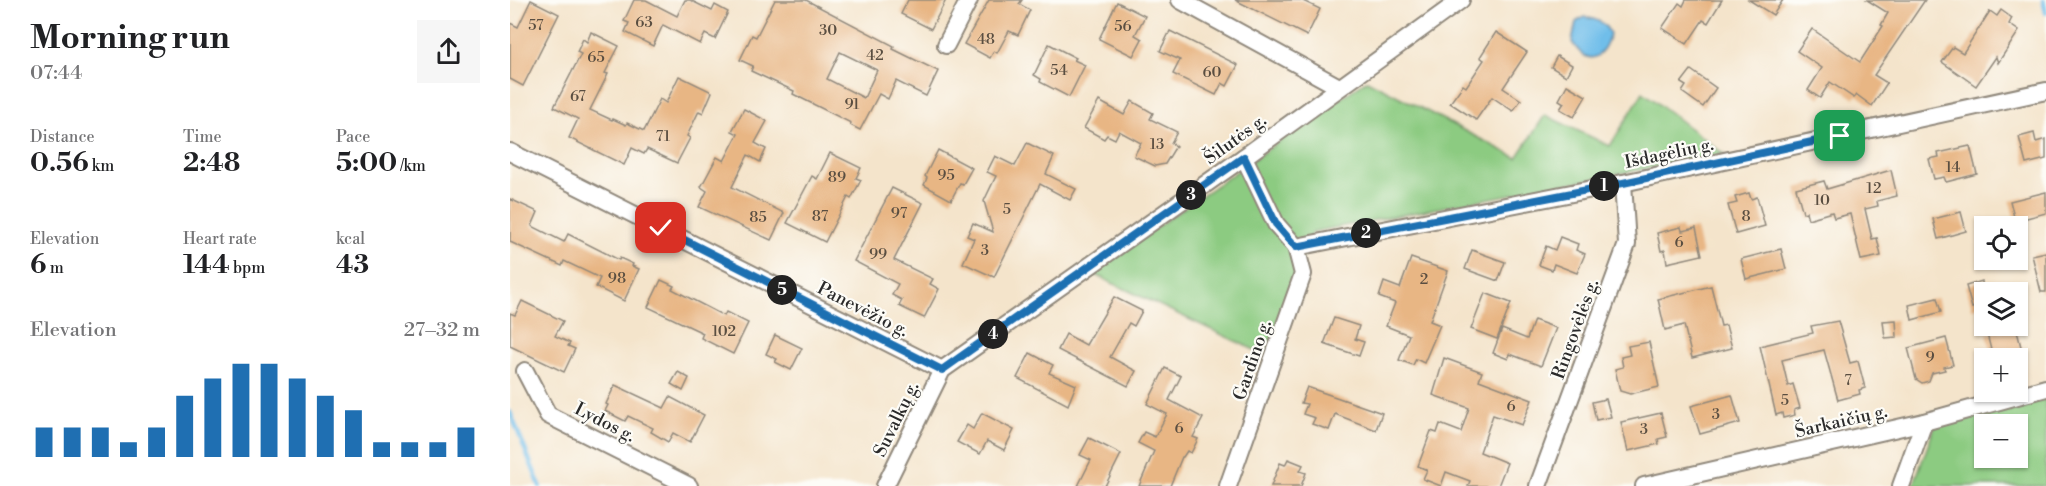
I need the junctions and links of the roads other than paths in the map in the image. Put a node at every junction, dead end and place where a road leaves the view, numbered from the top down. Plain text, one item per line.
1 (969, 0) edge
2 (1180, 0) edge
3 (1461, 0) edge
4 (946, 45) dead end
5 (1340, 87) junction
6 (2046, 91) edge
7 (510, 152) edge
8 (1244, 157) junction
9 (1623, 183) junction
10 (1296, 247) junction
11 (942, 370) junction
12 (525, 371) dead end
13 (2046, 388) edge
14 (1924, 422) junction
15 (689, 486) edge
16 (885, 486) edge
17 (1228, 486) edge
18 (1538, 486) edge
19 (1644, 486) edge
20 (1901, 486) edge

1 - 4 street
2 - 5 street
3 - 5 street, Šilutės g.
5 - 8 street, Šilutės g.
6 - 9 street, Išdagėlių g.
7 - 11 street, Panevėžio g.
8 - 10 street
8 - 11 street, Šilutės g.
9 - 10 street, Išdagėlių g.
9 - 18 street, Ringovėlės g.
10 - 17 street, Gardino g.
11 - 16 street, Suvalkų g.
12 - 15 street, Lydos g.
13 - 14 street, Šarkaičių g.
14 - 19 street, Šarkaičių g.
14 - 20 street

